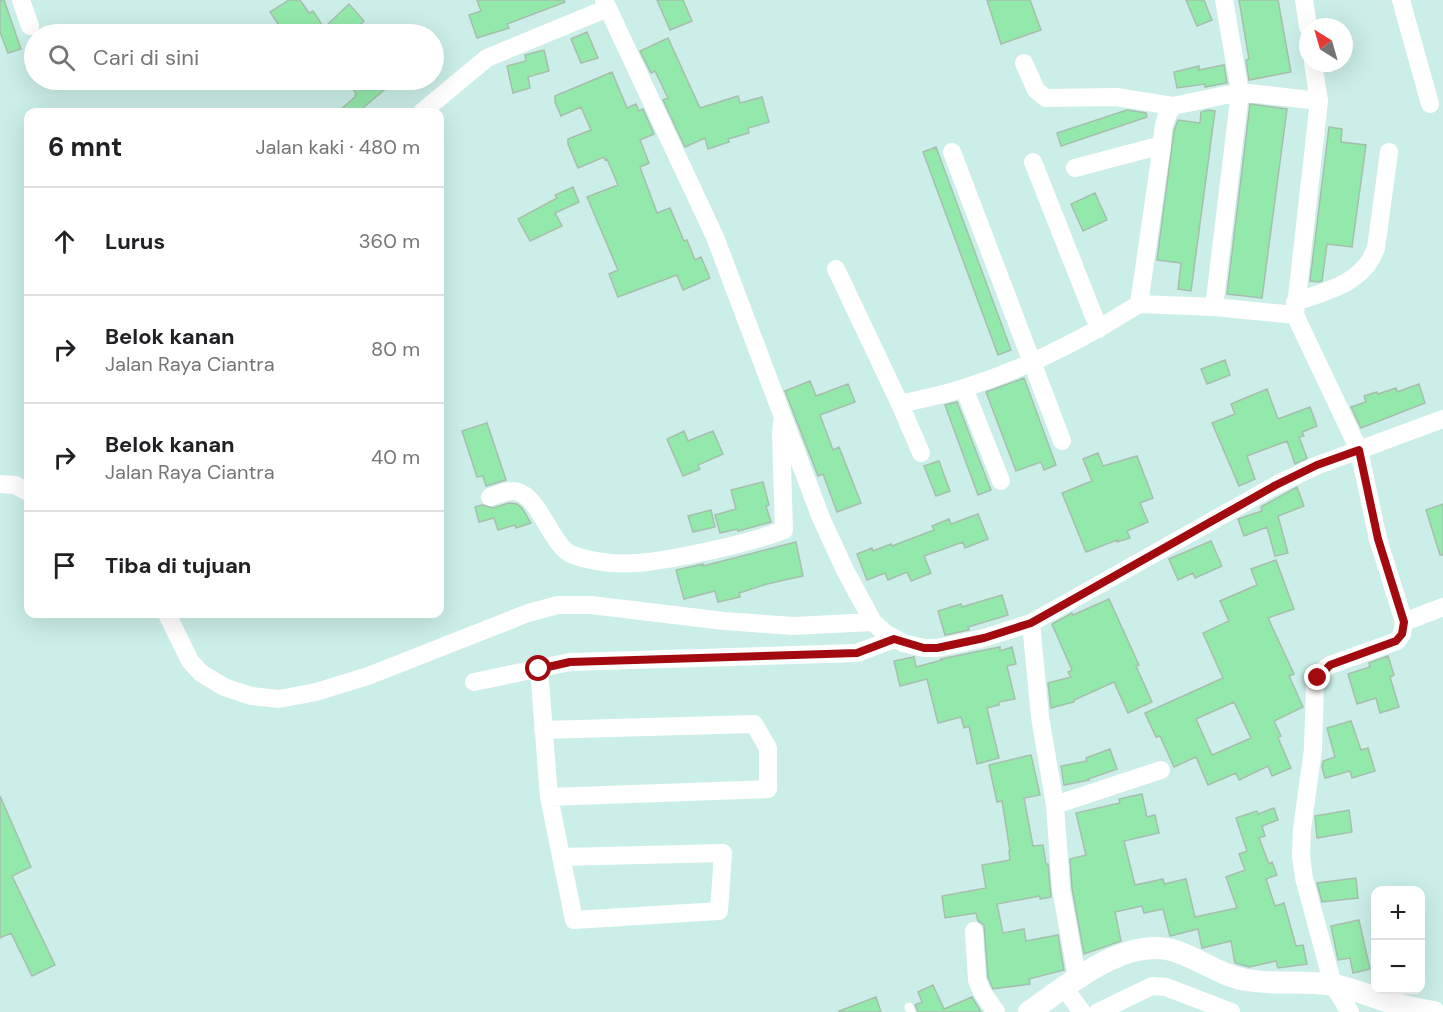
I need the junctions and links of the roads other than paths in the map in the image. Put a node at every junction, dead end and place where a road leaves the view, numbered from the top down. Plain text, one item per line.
1 (21, 0) edge
2 (1224, 0) edge
3 (1304, 0) edge
4 (1401, 0) edge
5 (606, 4) edge
6 (1307, 18) edge
7 (29, 24) edge
8 (1024, 63) dead end
9 (1314, 72) edge
10 (1240, 92) junction
11 (1319, 101) junction
12 (1430, 104) dead end
13 (1173, 106) junction
14 (427, 108) edge
15 (1162, 146) junction
16 (952, 152) dead end
17 (1389, 152) dead end
18 (1033, 162) dead end
19 (1075, 168) dead end
20 (836, 269) dead end
21 (1139, 304) junction
22 (1214, 307) junction
23 (1295, 308) junction
24 (1099, 329) junction
25 (1032, 361) junction
26 (964, 388) junction
27 (900, 404) junction
28 (783, 416) junction
29 (1443, 419) edge
30 (1062, 441) dead end
31 (1359, 450) junction
32 (921, 453) dead end
33 (1001, 481) dead end
34 (0, 484) edge
35 (24, 490) edge
36 (490, 497) dead end
37 (1443, 607) edge
38 (169, 618) edge
39 (873, 622) junction
40 (1404, 622) junction
41 (1031, 623) junction
42 (894, 639) junction
43 (539, 669) junction
44 (474, 682) dead end
45 (543, 730) junction
46 (1161, 770) dead end
47 (549, 796) junction
48 (1055, 805) junction
49 (561, 857) junction
50 (974, 930) dead end
51 (1070, 982) junction
52 (1333, 985) junction
53 (996, 1012) edge
54 (1029, 1012) edge
55 (1082, 1012) edge
56 (1098, 1012) edge
57 (1231, 1012) edge
58 (1350, 1012) edge
59 (1434, 1012) edge

1 - 7 street
2 - 10 street
3 - 6 street
4 - 12 street
5 - 14 street
5 - 28 street
8 - 13 street
9 - 11 street
10 - 11 street
10 - 13 street
10 - 22 street
11 - 23 street
13 - 15 street
15 - 19 street
15 - 21 street
16 - 25 street
17 - 23 street
18 - 24 street
20 - 27 street
21 - 22 street
21 - 24 street
22 - 23 street
23 - 31 street
24 - 25 street
25 - 26 street
25 - 30 street
26 - 27 street
26 - 33 street
27 - 32 street
28 - 36 street
28 - 39 street
29 - 31 street
31 - 40 street
31 - 41 street
34 - 35 street
37 - 40 street
38 - 39 street
39 - 42 street
40 - 52 street
41 - 42 street
41 - 48 street
42 - 43 street
43 - 44 street
43 - 45 street
45 - 47 street
45 - 47 street
46 - 48 street
47 - 49 street
48 - 51 street
49 - 49 street
50 - 53 street
51 - 52 street
51 - 54 street
51 - 55 street
52 - 58 street
52 - 59 street
56 - 57 street

